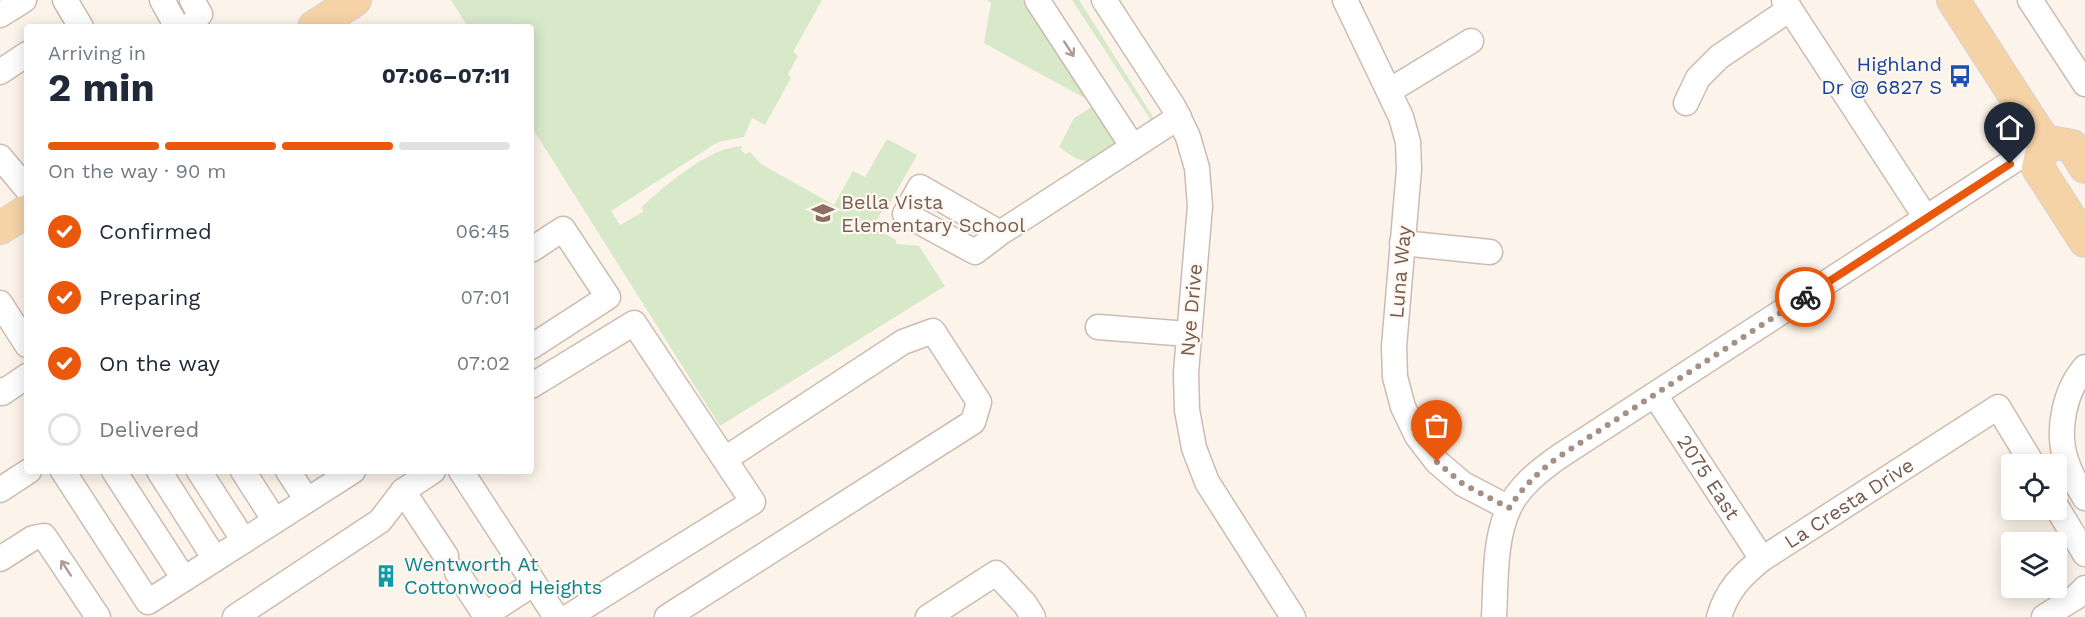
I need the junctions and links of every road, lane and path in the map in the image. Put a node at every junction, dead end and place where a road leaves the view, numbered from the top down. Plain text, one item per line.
1 (24, 0) edge
2 (65, 0) edge
3 (162, 0) edge
4 (179, 0) edge
5 (355, 0) edge
6 (1037, 0) edge
7 (1104, 0) edge
8 (1345, 0) edge
9 (1953, 0) edge
10 (2030, 0) edge
11 (1787, 5) edge
12 (0, 15) edge
13 (188, 19) edge
14 (79, 24) edge
15 (319, 24) edge
16 (1471, 41) dead end
17 (24, 56) edge
18 (0, 72) edge
19 (2085, 84) edge
20 (1389, 91) junction
21 (1686, 103) dead end
22 (1179, 117) junction
23 (2044, 141) junction
24 (1133, 147) junction
25 (0, 157) edge
26 (2085, 167) edge
27 (24, 185) edge
28 (1926, 218) junction
29 (1000, 233) dead end
30 (2085, 241) edge
31 (1402, 243) junction
32 (534, 248) edge
33 (1490, 252) dead end
34 (0, 303) edge
35 (1098, 327) dead end
36 (1188, 334) junction
37 (24, 340) edge
38 (534, 345) edge
39 (2085, 366) edge
40 (24, 378) edge
41 (534, 384) edge
42 (0, 390) edge
43 (1655, 394) junction
44 (2026, 454) edge
45 (725, 459) junction
46 (24, 474) edge
47 (65, 474) edge
48 (116, 474) edge
49 (161, 474) edge
50 (201, 474) edge
51 (245, 474) edge
52 (290, 474) edge
53 (343, 474) edge
54 (428, 474) edge
55 (463, 474) edge
56 (0, 490) edge
57 (403, 491) junction
58 (2085, 498) edge
59 (307, 500) junction
60 (1509, 508) junction
61 (2064, 520) edge
62 (275, 521) junction
63 (244, 541) junction
64 (2085, 554) edge
65 (0, 558) edge
66 (215, 559) junction
67 (1762, 559) junction
68 (184, 579) junction
69 (533, 584) junction
70 (2085, 588) edge
71 (98, 617) edge
72 (235, 617) edge
73 (556, 617) edge
74 (568, 617) edge
75 (667, 617) edge
76 (928, 617) edge
77 (1033, 617) edge
78 (1293, 617) edge
79 (1494, 617) edge
80 (1719, 617) edge
81 (2044, 617) edge

1 - 12 street
2 - 14 street
3 - 13 street
4 - 13 street
5 - 15 main road
6 -> 24 street
7 - 22 street, Nye Drive
8 - 20 street, Luna Way
9 - 23 main road
10 - 19 street
11 - 21 street
11 - 28 street
16 - 20 street
17 - 18 street
20 - 31 street, Luna Way
22 - 24 street
22 - 36 street, Nye Drive
23 - 26 main road
23 - 28 street
23 - 30 main road
24 - 29 street
25 - 27 street
28 - 43 street
31 - 33 street
31 - 60 street, Luna Way
32 - 38 street
34 - 37 street
35 - 36 street
36 - 78 street, Nye Drive
39 - 58 street
40 - 42 street
41 - 45 street
43 - 60 street
43 - 67 street, 2075 East
44 - 67 street, La Cresta Drive
45 - 74 street
45 - 75 street
46 - 56 street
47 - 68 street
48 - 68 street
49 - 66 street
50 - 63 street
51 - 62 street
52 - 59 street
53 - 59 street
54 - 57 street
55 - 69 street
57 - 69 street
57 - 72 street
59 - 62 street
60 - 79 street
61 - 64 street
62 - 63 street
63 - 66 street
71 -> 65 street
66 - 68 street
67 - 80 street, La Cresta Drive
69 - 73 street
70 - 81 street
76 - 77 street

